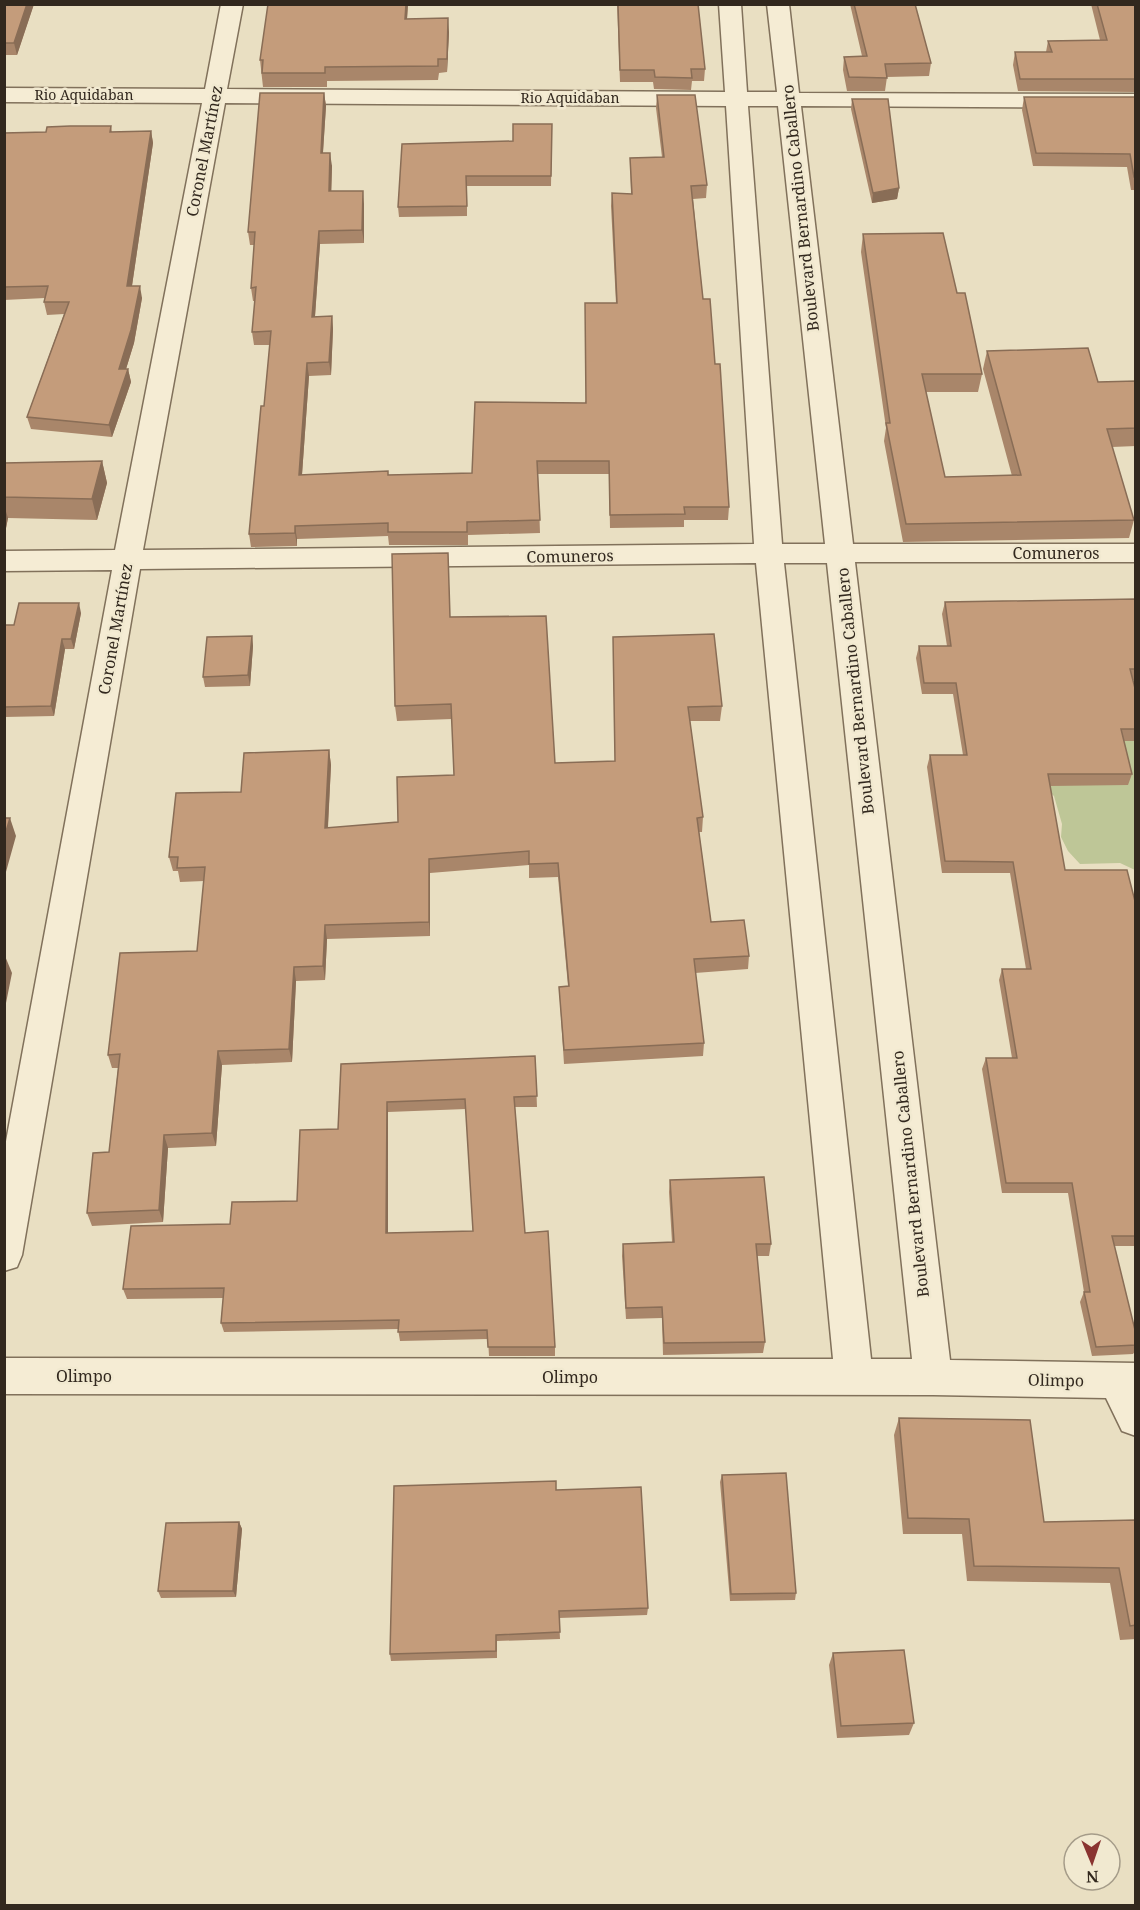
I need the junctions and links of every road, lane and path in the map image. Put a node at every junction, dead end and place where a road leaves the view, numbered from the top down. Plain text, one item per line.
1 (232, 4) edge
2 (730, 4) edge
3 (778, 4) edge
4 (4, 95) edge
5 (214, 95) junction
6 (736, 99) junction
7 (788, 99) junction
8 (1136, 101) edge
9 (840, 553) junction
10 (1136, 553) edge
11 (769, 554) junction
12 (4, 561) edge
13 (127, 562) junction
14 (4, 1255) edge
15 (4, 1376) edge
16 (854, 1377) junction
17 (933, 1377) junction
18 (1126, 1381) edge
19 (1136, 1418) edge

1 - 5 street, Coronel Martínez
2 - 6 street
3 - 7 street, Boulevard Bernardino Caballero
4 - 5 street, Rio Aquidaban
5 - 6 street, Rio Aquidaban
5 - 13 street, Coronel Martínez
6 - 7 street, Rio Aquidaban
6 - 11 street
7 - 8 street, Rio Aquidaban
7 - 9 street, Boulevard Bernardino Caballero
9 - 10 street, Comuneros
9 - 11 street, Comuneros
9 - 17 street, Boulevard Bernardino Caballero
11 - 13 street, Comuneros
11 - 16 street
12 - 13 street, Comuneros
13 - 14 street, Coronel Martínez
15 - 16 street, Olimpo
16 - 17 street, Olimpo
17 - 18 street, Olimpo
18 - 19 street

